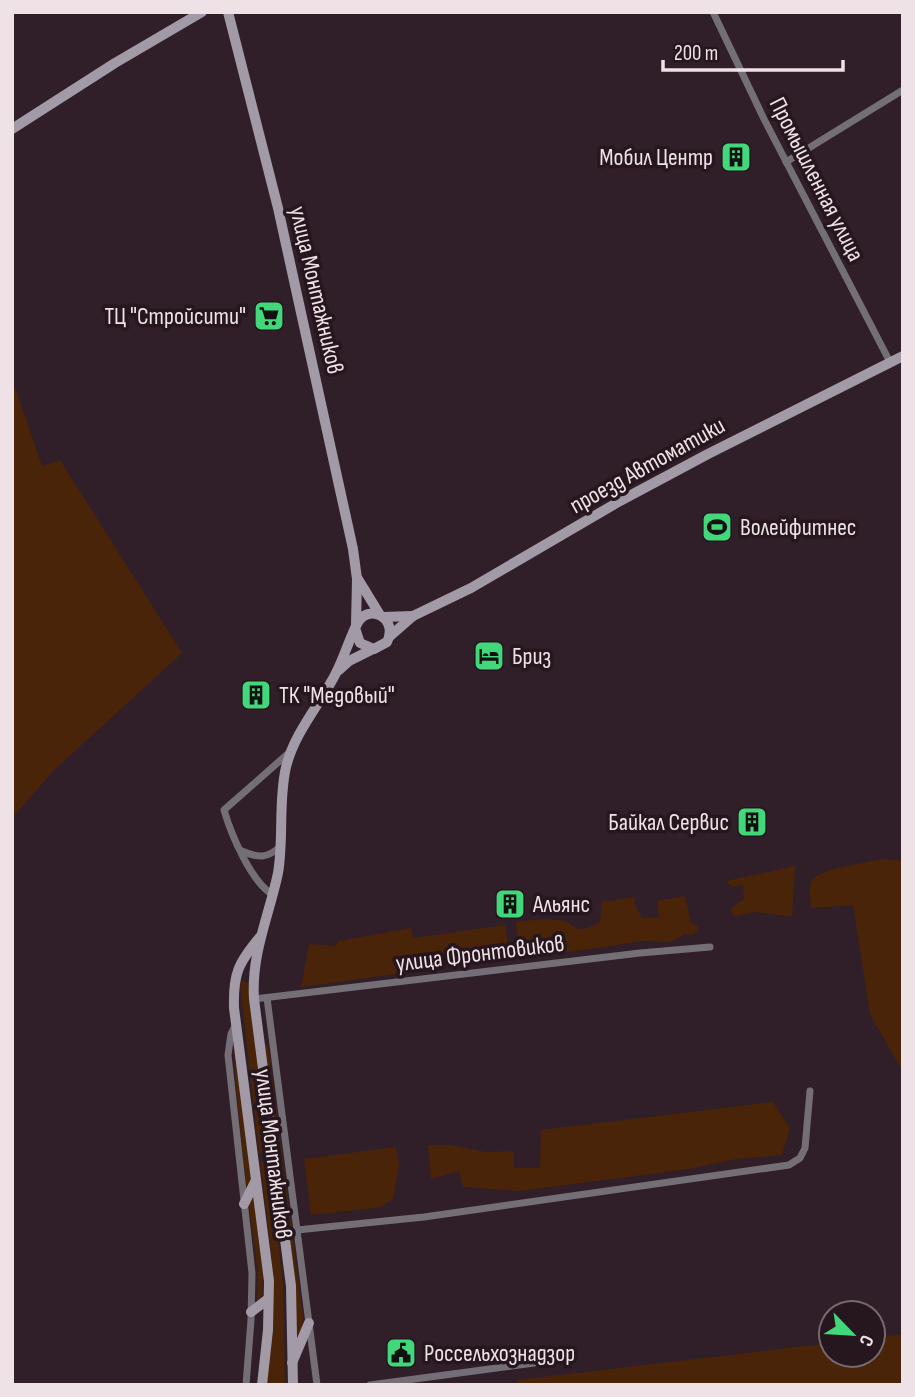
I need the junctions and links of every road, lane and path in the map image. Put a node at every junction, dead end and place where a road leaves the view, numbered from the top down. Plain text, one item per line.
1 (202, 12) edge
2 (228, 12) edge
3 (713, 12) edge
4 (903, 90) edge
5 (12, 129) edge
6 (786, 162) junction
7 (903, 356) edge
8 (890, 362) junction
9 (357, 579) junction
10 (382, 616) junction
11 (413, 616) junction
12 (356, 627) junction
13 (389, 637) junction
14 (374, 649) junction
15 (336, 673) junction
16 (291, 751) junction
17 (281, 846) junction
18 (241, 851) junction
19 (273, 895) junction
20 (260, 937) junction
21 (710, 947) dead end
22 (233, 983) junction
23 (253, 983) junction
24 (267, 998) junction
25 (254, 999) junction
26 (236, 1023) junction
27 (258, 1029) junction
28 (271, 1037) junction
29 (810, 1091) dead end
30 (274, 1159) junction
31 (254, 1161) junction
32 (256, 1179) junction
33 (244, 1204) junction
34 (297, 1230) junction
35 (268, 1299) junction
36 (251, 1312) junction
37 (309, 1323) junction
38 (556, 1360) dead end
39 (292, 1363) junction
40 (246, 1385) edge
41 (262, 1385) edge
42 (293, 1385) edge
43 (317, 1385) edge
44 (370, 1385) edge

1 - 5 main road
2 - 9 main road, улица Монтажников
3 - 6 street, Промышленная улица
4 - 6 street
6 - 8 street, Промышленная улица
7 - 8 main road, проезд Автоматики
8 - 11 main road, проезд Автоматики
9 - 10 main road, улица Монтажников
9 - 12 main road, улица Монтажников
10 - 11 main road, проезд Автоматики
10 - 12 main road
10 - 13 main road
11 - 13 main road, проезд Автоматики
12 - 14 main road
12 - 15 main road, улица Монтажников
13 - 14 main road
14 - 15 main road, улица Монтажников
15 - 16 main road, улица Монтажников
16 - 17 main road, улица Монтажников
16 - 18 street
17 - 18 street
17 - 19 main road, улица Монтажников
18 - 19 street
19 - 20 main road, улица Монтажников
20 - 22 main road, улица Монтажников
20 - 23 main road, улица Монтажников
21 - 24 street, улица Фронтовиков
22 - 23 main road
22 - 26 main road, улица Монтажников
23 - 25 main road, улица Монтажников
24 - 25 street, улица Фронтовиков
24 - 28 street
25 - 27 main road, улица Монтажников
26 - 31 main road, улица Монтажников
26 - 33 street
27 - 28 street
27 - 30 main road, улица Монтажников
28 - 34 street
29 - 34 street
30 - 31 main road
30 - 39 main road, улица Монтажников
31 - 32 main road, улица Монтажников
32 - 33 main road
32 - 35 main road, улица Монтажников
33 - 36 street
34 - 37 street
35 - 36 main road
35 - 41 main road, улица Монтажников
36 - 40 street
37 - 39 main road
37 - 43 street
38 - 44 street
39 - 42 main road, улица Монтажников

